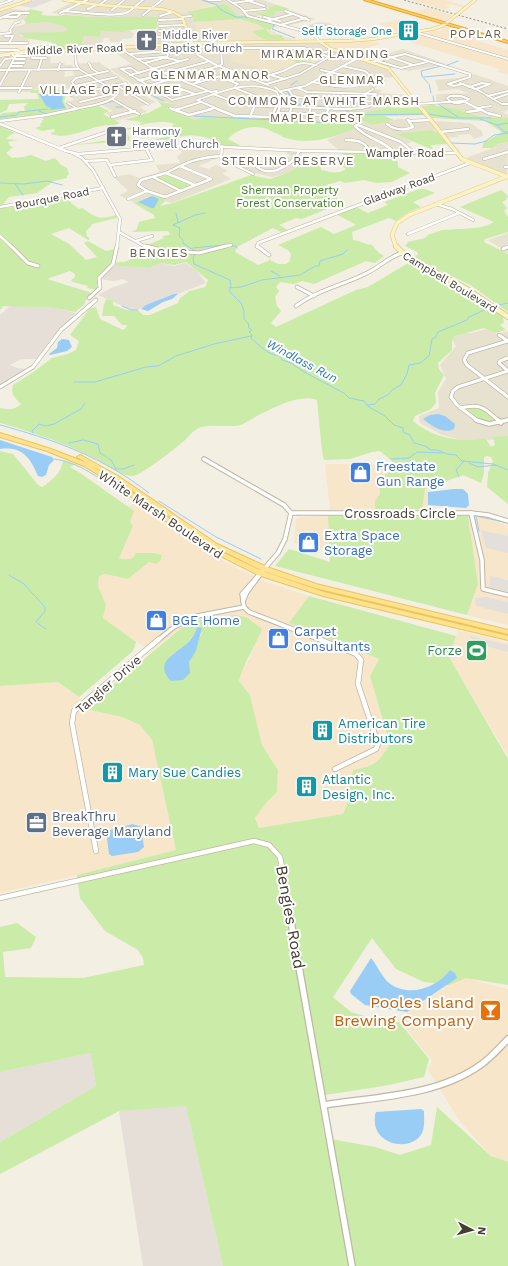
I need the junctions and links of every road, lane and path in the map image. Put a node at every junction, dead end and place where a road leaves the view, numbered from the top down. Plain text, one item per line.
1 (12, 0) edge
2 (25, 0) edge
3 (30, 0) edge
4 (64, 0) edge
5 (87, 0) edge
6 (106, 0) edge
7 (124, 0) edge
8 (143, 0) edge
9 (162, 0) edge
10 (208, 0) edge
11 (221, 0) edge
12 (228, 0) edge
13 (253, 0) edge
14 (366, 0) edge
15 (370, 0) edge
16 (475, 0) edge
17 (249, 1) edge
18 (81, 3) junction
19 (234, 3) junction
20 (0, 4) edge
21 (98, 5) junction
22 (116, 6) junction
23 (264, 6) dead end
24 (132, 7) junction
25 (150, 8) junction
26 (0, 9) edge
27 (88, 9) dead end
28 (265, 9) dead end
29 (112, 10) dead end
30 (66, 11) junction
31 (244, 11) junction
32 (285, 11) dead end
33 (173, 12) junction
34 (21, 13) junction
35 (28, 13) dead end
36 (60, 13) dead end
37 (293, 14) junction
38 (143, 15) dead end
39 (160, 16) dead end
40 (191, 16) dead end
41 (3, 17) junction
42 (264, 17) dead end
43 (0, 18) edge
44 (183, 18) junction
45 (289, 18) dead end
46 (306, 18) junction
47 (272, 19) junction
48 (159, 20) dead end
49 (309, 20) dead end
50 (265, 21) junction
51 (280, 21) dead end
52 (296, 21) junction
53 (19, 22) dead end
54 (185, 24) junction
55 (446, 24) junction
56 (280, 25) junction
57 (159, 26) dead end
58 (187, 30) junction
59 (303, 30) junction
60 (159, 31) dead end
61 (340, 32) dead end
62 (415, 32) junction
63 (0, 34) edge
64 (189, 35) junction
65 (5, 36) dead end
66 (157, 37) dead end
67 (170, 40) dead end
68 (508, 41) edge
69 (261, 42) junction
70 (320, 42) junction
71 (0, 43) edge
72 (9, 43) junction
73 (27, 43) dead end
74 (192, 43) junction
75 (171, 44) junction
76 (259, 47) junction
77 (124, 48) junction
78 (211, 48) dead end
79 (221, 48) junction
80 (262, 48) junction
81 (0, 50) edge
82 (334, 50) junction
83 (75, 51) junction
84 (20, 52) junction
85 (28, 53) dead end
86 (130, 54) junction
87 (321, 54) junction
88 (0, 56) edge
89 (14, 56) junction
90 (26, 56) dead end
91 (167, 57) junction
92 (389, 57) junction
93 (32, 58) dead end
94 (42, 58) junction
95 (46, 58) dead end
96 (358, 58) junction
97 (25, 59) dead end
98 (138, 59) junction
99 (188, 59) dead end
100 (508, 59) edge
101 (180, 61) junction
102 (376, 61) junction
103 (208, 62) junction
104 (371, 62) junction
105 (427, 62) junction
106 (12, 63) junction
107 (24, 63) dead end
108 (145, 63) junction
109 (60, 64) dead end
110 (89, 64) dead end
111 (316, 65) junction
112 (0, 66) edge
113 (11, 66) junction
114 (22, 66) dead end
115 (218, 66) junction
116 (342, 66) junction
117 (413, 66) junction
118 (21, 69) dead end
119 (79, 69) junction
120 (154, 69) junction
121 (0, 70) edge
122 (9, 70) junction
123 (30, 70) junction
124 (38, 70) junction
125 (58, 70) junction
126 (321, 70) dead end
127 (108, 71) dead end
128 (235, 72) junction
129 (331, 72) junction
130 (99, 73) junction
131 (139, 73) junction
132 (165, 73) junction
133 (272, 74) junction
134 (88, 75) junction
135 (130, 75) junction
136 (241, 75) junction
137 (184, 76) junction
138 (220, 76) junction
139 (117, 77) dead end
140 (176, 78) junction
141 (285, 79) junction
142 (139, 80) junction
143 (254, 80) junction
144 (98, 81) junction
145 (454, 81) junction
146 (200, 82) junction
147 (312, 82) junction
148 (126, 83) dead end
149 (192, 84) junction
150 (267, 84) junction
151 (462, 84) junction
152 (0, 85) edge
153 (115, 85) junction
154 (320, 85) dead end
155 (147, 86) junction
156 (335, 86) junction
157 (109, 87) junction
158 (468, 87) junction
159 (0, 88) edge
160 (21, 88) junction
161 (32, 88) dead end
162 (234, 88) junction
163 (298, 88) junction
164 (374, 89) dead end
165 (476, 89) junction
166 (184, 90) junction
167 (289, 90) junction
168 (155, 91) junction
169 (208, 91) junction
170 (281, 91) junction
171 (508, 91) edge
172 (19, 92) dead end
173 (310, 92) junction
174 (112, 94) dead end
175 (195, 94) junction
176 (213, 94) junction
177 (365, 94) junction
178 (376, 94) dead end
179 (508, 94) edge
180 (71, 95) dead end
181 (163, 96) junction
182 (488, 96) junction
183 (413, 98) junction
184 (112, 99) junction
185 (493, 99) junction
186 (88, 100) junction
187 (449, 101) junction
188 (80, 102) dead end
189 (201, 102) junction
190 (466, 102) junction
191 (382, 103) junction
192 (68, 104) dead end
193 (95, 104) junction
194 (148, 104) dead end
195 (418, 104) junction
196 (508, 104) edge
197 (276, 105) junction
198 (255, 106) junction
199 (280, 106) junction
200 (491, 106) dead end
201 (76, 108) junction
202 (170, 108) dead end
203 (215, 108) junction
204 (328, 108) junction
205 (478, 108) junction
206 (291, 109) dead end
207 (174, 110) junction
208 (310, 110) dead end
209 (481, 110) junction
210 (135, 111) junction
211 (467, 112) dead end
212 (278, 113) junction
213 (338, 113) dead end
214 (139, 114) dead end
215 (290, 114) junction
216 (308, 115) junction
217 (327, 116) junction
218 (343, 116) junction
219 (500, 116) dead end
220 (112, 117) dead end
221 (250, 117) junction
222 (276, 119) dead end
223 (288, 119) dead end
224 (337, 119) dead end
225 (307, 120) dead end
226 (430, 120) junction
227 (0, 121) edge
228 (326, 122) dead end
229 (0, 124) edge
230 (387, 124) dead end
231 (452, 127) dead end
232 (468, 129) dead end
233 (113, 130) dead end
234 (457, 131) junction
235 (440, 132) junction
236 (346, 140) dead end
237 (222, 146) junction
238 (59, 148) junction
239 (146, 148) junction
240 (300, 151) junction
241 (369, 152) junction
242 (456, 152) junction
243 (508, 152) edge
244 (73, 153) junction
245 (395, 153) junction
246 (414, 153) junction
247 (220, 156) junction
248 (484, 159) dead end
249 (85, 161) junction
250 (288, 163) junction
251 (470, 163) junction
252 (110, 165) junction
253 (179, 166) junction
254 (166, 173) junction
255 (253, 174) dead end
256 (501, 174) junction
257 (115, 176) dead end
258 (153, 177) junction
259 (508, 177) edge
260 (503, 179) junction
261 (195, 185) junction
262 (103, 188) junction
263 (147, 191) junction
264 (181, 191) junction
265 (128, 198) dead end
266 (436, 204) junction
267 (0, 207) edge
268 (459, 213) junction
269 (472, 220) dead end
270 (119, 232) junction
271 (408, 234) dead end
272 (0, 236) edge
273 (152, 236) dead end
274 (136, 241) junction
275 (231, 245) dead end
276 (508, 248) edge
277 (504, 249) dead end
278 (402, 253) junction
279 (269, 255) dead end
280 (38, 266) dead end
281 (297, 288) dead end
282 (314, 296) junction
283 (89, 298) dead end
284 (96, 300) dead end
285 (296, 306) dead end
286 (508, 317) edge
287 (499, 335) dead end
288 (508, 341) edge
289 (508, 358) edge
290 (508, 371) edge
291 (485, 378) junction
292 (0, 387) edge
293 (508, 397) edge
294 (460, 408) junction
295 (508, 420) edge
296 (501, 422) junction
297 (0, 431) edge
298 (0, 435) edge
299 (204, 458) dead end
300 (291, 513) junction
301 (471, 513) junction
302 (508, 521) edge
303 (262, 571) junction
304 (508, 595) edge
305 (243, 604) junction
306 (464, 628) junction
307 (508, 632) edge
308 (508, 635) edge
309 (508, 638) edge
310 (335, 769) dead end
311 (96, 851) dead end
312 (0, 898) edge
313 (508, 1039) edge
314 (324, 1105) junction
315 (352, 1266) edge

1 - 20 street
2 - 26 street
3 - 26 street
4 - 18 street
5 - 18 street
6 - 21 street
7 - 22 street
8 - 24 street
9 - 25 street
10 - 11 street
12 - 19 street
13 - 17 street
14 - 55 highway
15 - 55 highway
16 - 55 street, Middle River Road, bridge
17 - 19 street
17 - 23 street
18 - 21 street
18 - 30 street
19 - 31 street
21 - 22 street
21 - 27 street
22 - 24 street
22 - 29 street
24 - 25 street
24 - 30 street
25 - 33 street
25 - 38 street
28 - 31 street
30 - 36 street
31 - 50 street
32 - 37 street
33 - 39 street
33 - 44 street
34 - 35 street
34 - 41 street
34 - 41 street
37 - 46 street
37 - 47 street
40 - 44 street
41 - 43 street
42 - 47 street
44 - 48 street
44 - 54 street
45 - 52 street
46 - 49 street
46 - 52 street
47 - 50 street
47 - 51 street
50 - 56 street
52 - 56 street
53 - 63 street
54 - 57 street
54 - 58 street
55 - 62 street, Middle River Road
55 - 68 highway
56 - 59 street
58 - 60 street
58 - 64 street
59 - 61 street
59 - 70 street
62 - 70 street, Middle River Road
62 - 100 street
64 - 66 street
64 - 74 street
65 - 72 street
67 - 75 street
69 - 70 street, Middle River Road
69 - 74 street, Middle River Road
69 - 76 street
69 - 80 street
70 - 82 street
71 - 72 street
72 - 73 street
74 - 75 street, Middle River Road
74 - 103 street
75 - 77 street, Middle River Road
76 - 79 street
76 - 80 street
76 - 80 street
77 - 83 street, Middle River Road
77 - 86 street
78 - 79 street
79 - 115 street
80 - 87 street
81 - 84 street
82 - 87 street
82 - 96 street
83 - 84 street, Middle River Road
83 - 119 street
84 - 89 street, Middle River Road
85 - 89 street
86 - 91 street
86 - 98 street
87 - 111 street
88 - 89 street, Middle River Road
89 - 90 street
89 - 97 street
89 - 106 street
89 - 112 street
91 - 98 street
91 - 101 street
91 - 108 street
92 - 102 street
92 - 105 street
92 - 117 street
93 - 94 street
94 - 95 street
94 - 124 street
96 - 104 street
96 - 116 street
98 - 108 street
99 - 101 street
101 - 120 street
102 - 104 street
102 - 117 street
103 - 115 street
103 - 132 street
104 - 183 street
105 - 117 street
105 - 145 street
106 - 107 street
106 - 113 street
108 - 120 street
109 - 125 street
110 - 130 street
111 - 133 street
111 - 141 street
113 - 114 street
113 - 122 street
115 - 128 street
115 - 137 street
116 - 129 street
116 - 156 street
118 - 122 street
119 - 125 street
119 - 134 street
120 - 131 street
120 - 132 street
121 - 122 street
122 - 123 street
122 - 152 street
123 - 124 street
123 - 160 street
124 - 125 street
126 - 129 street
127 - 130 street
128 - 136 street
128 - 138 street
129 - 147 street
129 - 156 street
130 - 134 street
131 - 135 street
131 - 135 street
132 - 140 street
133 - 136 street
133 - 141 street
133 - 143 street
134 - 144 street
134 - 144 street
135 - 142 street
136 - 143 street
137 - 140 street
137 - 146 street
138 - 146 street
138 - 169 street
139 - 144 street
140 - 149 street
140 - 155 street
141 - 150 street
142 - 142 street
142 - 155 street
143 - 150 street
144 - 157 street
145 - 151 street
145 - 151 street
146 - 149 street
147 - 156 street
147 - 163 street
148 - 153 street
149 - 169 street
150 - 170 street
151 - 158 street
153 - 157 street
153 - 194 street
154 - 173 street
155 - 168 street
157 - 180 street
157 - 184 street
158 - 165 street
158 - 165 street
159 - 160 street
160 - 161 street
160 - 172 street
162 - 176 street
162 - 197 street
162 - 198 street
163 - 167 street
163 - 173 street
164 - 177 street
165 - 182 street
166 - 168 street
166 - 175 street
166 - 181 street
167 - 170 street
167 - 191 street
168 - 181 street
169 - 175 street
170 - 199 street
171 - 182 street
173 - 177 street
174 - 186 street
175 - 181 street
176 - 189 street
176 - 198 street
177 - 178 street
179 - 185 street
182 - 185 street
183 - 191 street
183 - 195 street
184 - 193 street
184 - 210 street
185 - 196 street
186 - 188 street
186 - 193 street
187 - 190 street
187 - 190 street
187 - 195 street
189 - 203 street
189 - 207 street
190 - 205 street
191 - 204 street
192 - 201 street
193 - 201 street
195 - 226 street
197 - 198 street
197 - 199 street
197 - 221 street
198 - 221 street
199 - 204 street
199 - 212 street
200 - 205 street
201 - 227 street
202 - 207 street
203 - 207 street
203 - 221 street
204 - 217 street
205 - 209 street
206 - 215 street
208 - 216 street
209 - 211 street
209 - 219 street
210 - 214 street
210 - 220 street
212 - 215 street
212 - 222 street
213 - 218 street
215 - 216 street
215 - 223 street
216 - 217 street
216 - 225 street
217 - 218 street
217 - 228 street
218 - 224 street
226 - 230 street
226 - 235 street
229 - 238 street, Wampler Road
231 - 234 street
232 - 234 street
233 - 238 street
234 - 235 street
235 - 242 street
236 - 241 street
237 - 239 street, Wampler Road
237 - 240 street, Wampler Road
237 - 247 street
238 - 244 street, Wampler Road
239 - 244 street, Wampler Road
239 - 252 street
240 - 241 street, Wampler Road
240 - 250 street
241 - 245 street, Wampler Road
242 - 246 street, Wampler Road
242 - 251 street
243 - 248 street
244 - 249 street
245 - 246 street, Wampler Road
245 - 246 street
247 - 253 street
247 - 255 street
249 - 252 street
249 - 262 street
250 - 250 street
251 - 256 street
251 - 279 street, Gladway Road
252 - 257 street
253 - 254 street
253 - 261 street
254 - 258 street
254 - 261 street
256 - 259 street
256 - 260 street
258 - 263 street
258 - 264 street
259 - 260 street, Campbell Boulevard
260 - 266 street, Campbell Boulevard
261 - 264 street
262 - 267 street, Bourque Road
262 - 270 street
263 - 264 street
263 - 265 street
266 - 268 street
266 - 278 street, Campbell Boulevard
268 - 269 street
268 - 271 street
270 - 274 street
270 - 283 street
272 - 280 street
273 - 274 street
274 - 275 street
276 - 277 street
278 - 282 street
278 - 286 street, Campbell Boulevard
281 - 282 street
282 - 285 street
284 - 292 street
287 - 288 street
288 - 291 street
289 - 290 street
290 - 291 street
291 - 293 street
291 - 294 street
294 - 296 street
294 - 296 street
295 - 296 street
297 - 303 main road, White Marsh Boulevard
298 - 303 main road, White Marsh Boulevard
299 - 300 street
300 - 301 street, Crossroads Circle
300 - 303 street
301 - 302 street, Crossroads Circle
301 - 304 street
303 - 305 street
303 - 306 main road, White Marsh Boulevard
303 - 307 main road, White Marsh Boulevard
305 - 310 street
305 - 311 street, Tangier Drive
306 - 308 main road
306 - 309 main road, White Marsh Boulevard
312 - 314 street, Bengies Road
313 - 314 street
314 - 315 street, Bengies Road

